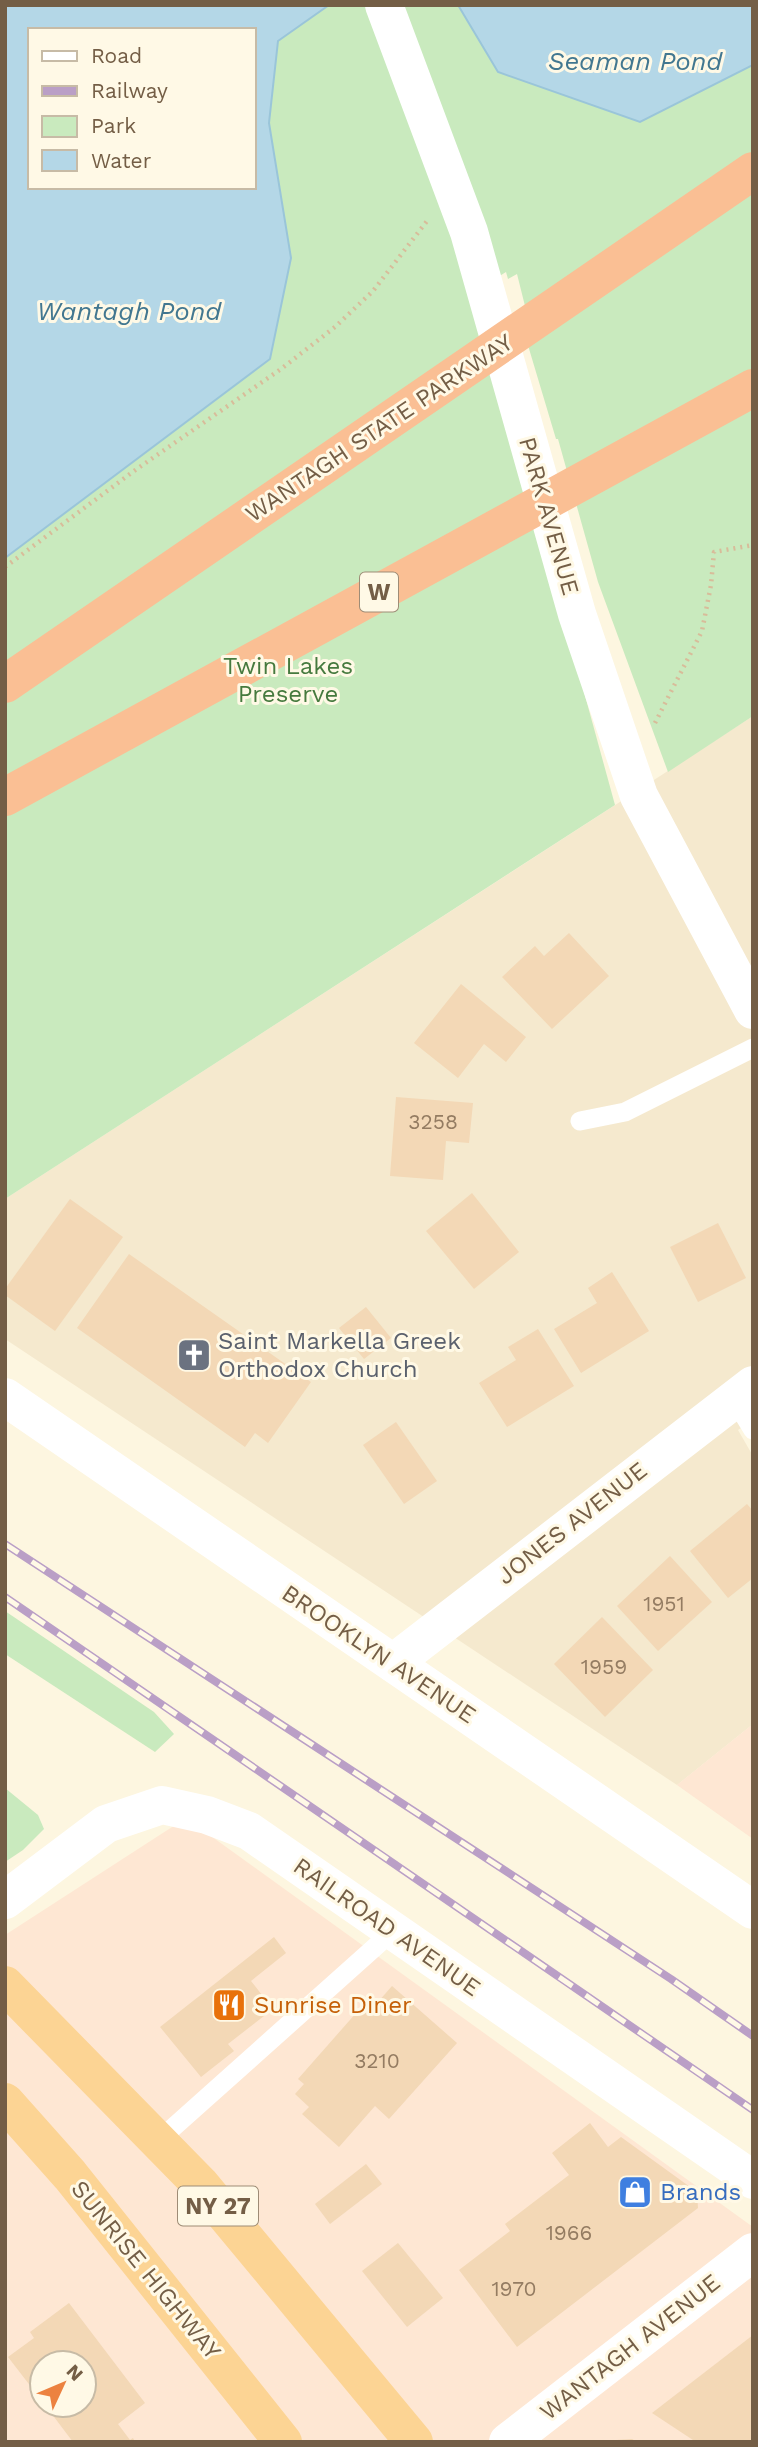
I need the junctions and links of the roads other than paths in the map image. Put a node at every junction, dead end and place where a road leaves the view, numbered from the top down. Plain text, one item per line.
1 (384, 5) edge
2 (753, 172) edge
3 (753, 388) edge
4 (5, 684) edge
5 (5, 797) edge
6 (753, 1010) edge
7 (753, 1048) edge
8 (580, 1121) dead end
9 (5, 1397) edge
10 (747, 1405) edge
11 (393, 1663) junction
12 (5, 1900) edge
13 (753, 1910) edge
14 (393, 1931) junction
15 (5, 1985) edge
16 (5, 2102) edge
17 (158, 2141) junction
18 (748, 2170) edge
19 (753, 2252) edge
20 (283, 2442) edge
21 (414, 2442) edge
22 (508, 2442) edge

1 - 6 street, PARK AVENUE
2 - 4 highway, WANTAGH STATE PARKWAY
3 - 5 highway, W
7 - 8 lane
9 - 11 street, BROOKLYN AVENUE
10 - 11 street, JONES AVENUE
11 - 13 street, BROOKLYN AVENUE
12 - 14 street, RAILROAD AVENUE
14 - 17 lane
14 - 18 street, RAILROAD AVENUE
15 - 17 highway, NY 27
16 - 20 highway, SUNRISE HIGHWAY
17 - 21 highway, NY 27
19 - 22 street, WANTAGH AVENUE

